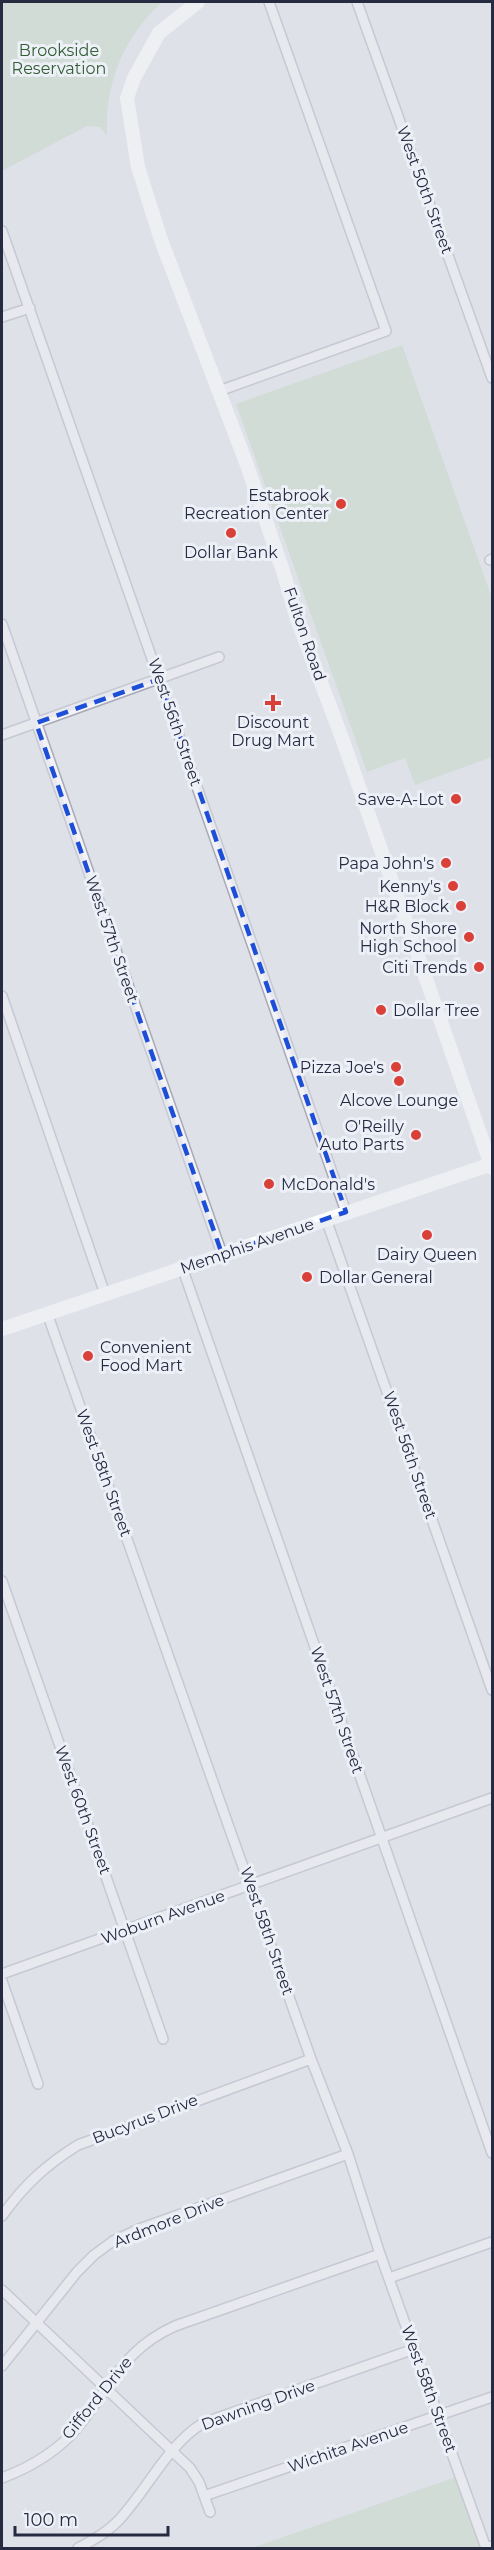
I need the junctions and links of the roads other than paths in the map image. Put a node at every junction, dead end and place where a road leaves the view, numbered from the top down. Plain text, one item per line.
1 (198, 2) edge
2 (269, 2) edge
3 (357, 2) edge
4 (2, 231) edge
5 (30, 308) junction
6 (2, 317) edge
7 (492, 378) edge
8 (219, 391) junction
9 (2, 624) edge
10 (219, 657) dead end
11 (160, 679) junction
12 (36, 723) junction
13 (2, 735) edge
14 (2, 996) edge
15 (492, 1166) edge
16 (346, 1212) junction
17 (326, 1219) junction
18 (222, 1254) junction
19 (183, 1267) junction
20 (105, 1294) junction
21 (47, 1313) junction
22 (2, 1329) edge
23 (2, 1581) edge
24 (492, 1690) edge
25 (492, 1798) edge
26 (381, 1838) junction
27 (252, 1885) junction
28 (126, 1931) junction
29 (2, 1974) edge
30 (2, 1981) edge
31 (163, 2040) dead end
32 (311, 2059) junction
33 (38, 2084) dead end
34 (492, 2153) edge
35 (348, 2154) junction
36 (2, 2216) edge
37 (492, 2242) edge
38 (380, 2254) junction
39 (389, 2278) junction
40 (2, 2290) edge
41 (36, 2325) junction
42 (414, 2349) junction
43 (2, 2366) edge
44 (107, 2388) junction
45 (492, 2397) edge
46 (438, 2416) junction
47 (173, 2452) junction
48 (2, 2478) edge
49 (204, 2496) junction
50 (210, 2512) dead end
51 (492, 2546) edge
52 (78, 2548) edge
53 (486, 2548) edge

1 - 8 main road, Fulton Road
2 - 8 street
3 - 7 street, West 50th Street
4 - 5 street, West 56th Street
5 - 6 street
5 - 11 street, West 56th Street
8 - 15 main road, Fulton Road
9 - 12 street, West 57th Street
10 - 11 street
11 - 12 street
11 - 16 street, West 56th Street
12 - 13 street
12 - 18 street, West 57th Street
14 - 20 street
15 - 16 main road, Memphis Avenue
16 - 17 main road, Memphis Avenue
17 - 18 main road, Memphis Avenue
17 - 24 street, West 56th Street
18 - 19 main road, Memphis Avenue
19 - 20 main road, Memphis Avenue
19 - 26 street, West 57th Street
20 - 21 main road, Memphis Avenue
21 - 22 main road, Memphis Avenue
21 - 27 street, West 58th Street
23 - 28 street, West 60th Street
25 - 26 street, Woburn Avenue
26 - 27 street, Woburn Avenue
26 - 34 street, West 57th Street
27 - 28 street, Woburn Avenue
27 - 32 street, West 58th Street
28 - 29 street, Woburn Avenue
28 - 31 street, West 60th Street
30 - 33 street
32 - 35 street, West 58th Street
32 - 36 street, Bucyrus Drive
35 - 38 street, West 58th Street
35 - 41 street, Ardmore Drive
37 - 39 street
38 - 39 street, West 58th Street
38 - 44 street, Gifford Drive
39 - 42 street, West 58th Street
40 - 41 street
41 - 43 street, Ardmore Drive
41 - 44 street
42 - 46 street, West 58th Street
42 - 47 street, Dawning Drive
44 - 47 street
44 - 48 street, Gifford Drive
45 - 46 street, Wichita Avenue
46 - 49 street, Wichita Avenue
46 - 53 street, West 58th Street
47 - 49 street
47 - 52 street, Dawning Drive
49 - 50 street
51 - 53 street

